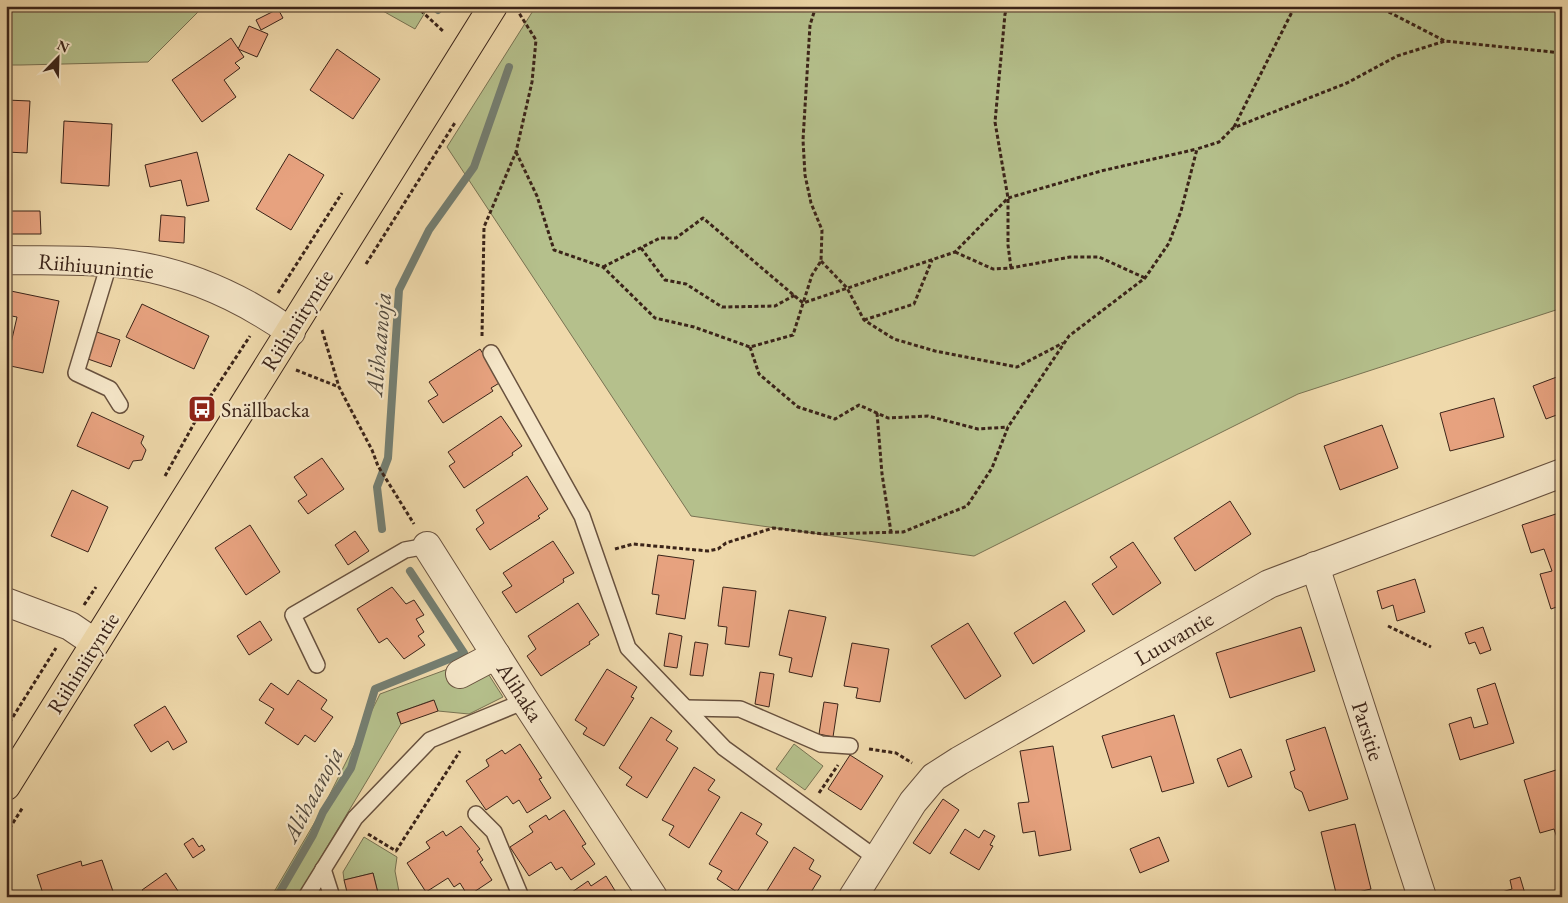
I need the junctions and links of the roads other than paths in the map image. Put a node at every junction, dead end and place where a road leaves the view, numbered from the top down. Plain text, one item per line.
1 (493, 6) edge
2 (6, 260) edge
3 (108, 264) junction
4 (290, 332) junction
5 (491, 353) dead end
6 (120, 405) dead end
7 (1562, 473) edge
8 (427, 546) joint
9 (1315, 566) junction
10 (6, 602) edge
11 (95, 644) junction
12 (496, 654) junction
13 (317, 665) dead end
14 (460, 674) dead end
15 (525, 701) junction
16 (686, 708) junction
17 (850, 746) road end
18 (6, 786) edge
19 (476, 814) dead end
20 (876, 858) junction
21 (323, 869) junction
22 (306, 897) edge
23 (332, 897) edge
24 (521, 897) edge
25 (653, 897) edge
26 (853, 897) edge
27 (1422, 897) edge

1 - 4 main road, Riihiniityntie
2 - 3 street, Riihiuunintie
3 - 4 street, Riihiuunintie
3 - 6 lane
4 - 11 main road, Riihiniityntie
5 - 16 lane
7 - 9 street, Luuvantie
8 - 12 street, Alihaka
8 - 13 lane
9 - 20 street, Luuvantie
9 - 27 street, Parsitie
10 - 11 street
11 - 18 main road, Riihiniityntie
12 - 14 street
12 - 15 street, Alihaka
15 - 21 lane
15 - 25 street, Alihaka
16 - 17 lane
16 - 20 lane
19 - 24 lane
20 - 26 street, Luuvantie
21 - 22 lane
21 - 23 lane

